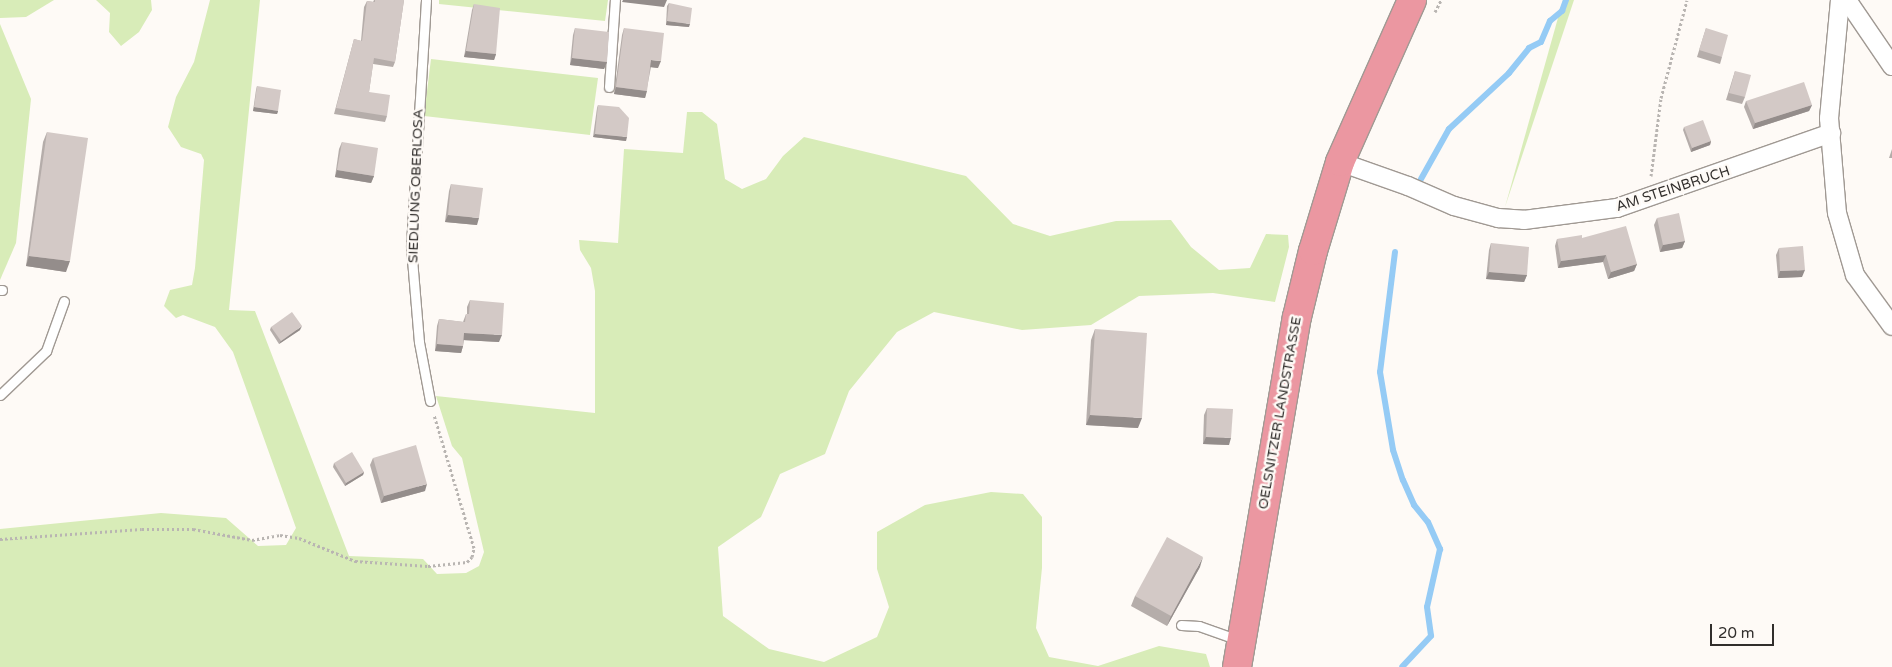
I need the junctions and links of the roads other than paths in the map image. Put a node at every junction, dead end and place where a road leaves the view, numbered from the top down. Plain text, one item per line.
1 (426, 0) edge
2 (615, 0) edge
3 (1412, 0) edge
4 (1840, 0) edge
5 (1847, 0) edge
6 (1892, 66) edge
7 (609, 86) dead end
8 (1831, 134) junction
9 (1340, 162) junction
10 (64, 301) dead end
11 (1892, 326) edge
12 (0, 395) edge
13 (430, 401) road end
14 (1181, 625) dead end
15 (1239, 654) edge

1 - 13 lane, SIEDLUNG OBERLOSA
2 - 7 lane
3 - 9 main road, OELSNITZER LANDSTRASSE
4 - 8 street
5 - 6 street
8 - 9 street, AM STEINBRUCH
8 - 11 street
9 - 15 main road, OELSNITZER LANDSTRASSE
10 - 12 lane
14 - 15 lane

